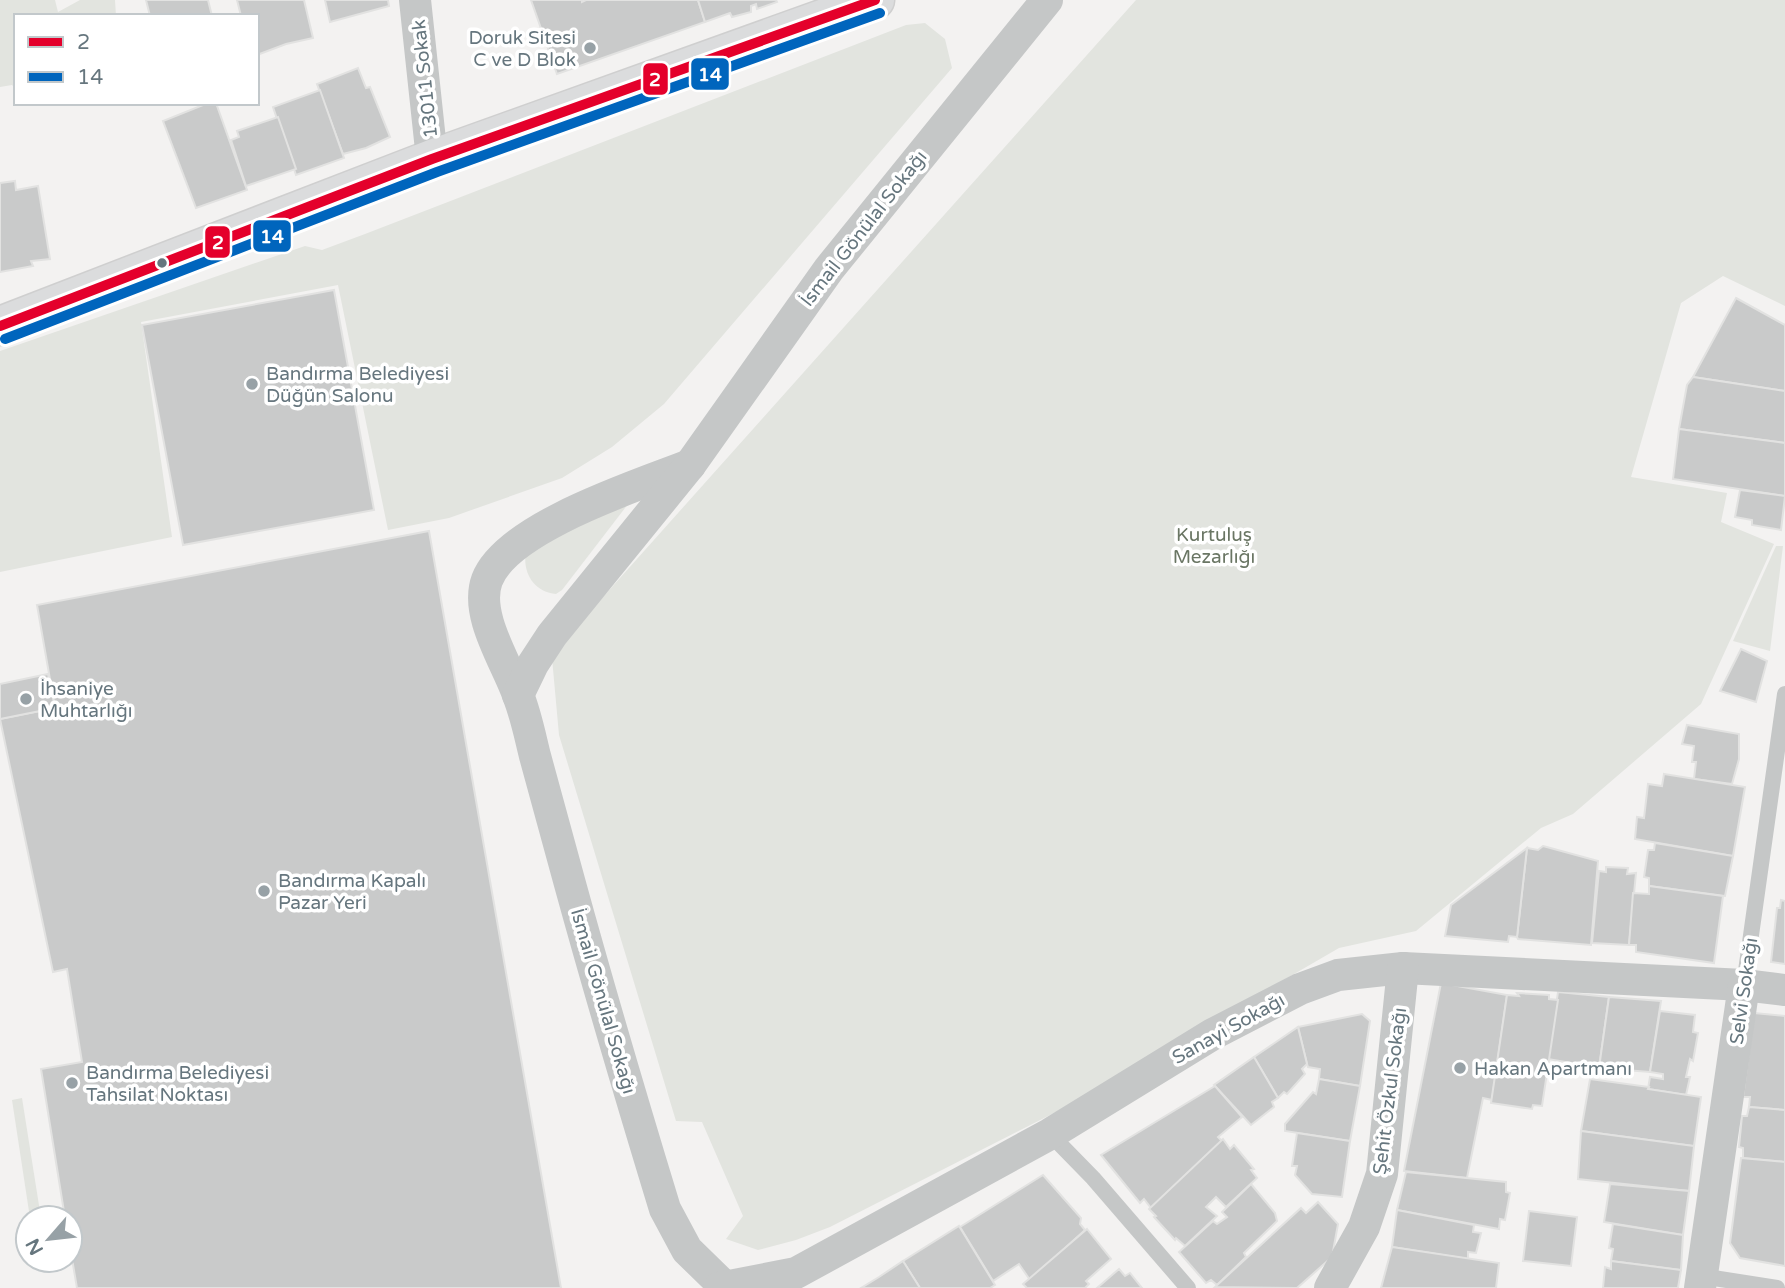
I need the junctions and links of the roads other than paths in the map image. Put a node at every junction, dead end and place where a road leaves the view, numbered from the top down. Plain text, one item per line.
1 (415, 0) edge
2 (1047, 0) edge
3 (862, 2) edge
4 (432, 159) junction
5 (0, 326) edge
6 (690, 465) junction
7 (1785, 694) edge
8 (518, 695) junction
9 (1403, 968) junction
10 (1744, 985) junction
11 (1785, 990) edge
12 (1050, 1134) junction
13 (1701, 1282) edge
14 (723, 1288) edge
15 (1188, 1288) edge
16 (1331, 1288) edge
17 (1777, 1288) edge

1 - 4 street, 13011 Sokak
2 - 6 street, İsmail Gönülal Sokağı
3 - 4 main road
4 - 5 main road
6 - 8 street, İsmail Gönülal Sokağı
6 - 8 street, İsmail Gönülal Sokağı
7 - 10 lane, Selvi Sokağı
8 - 14 street, İsmail Gönülal Sokağı
9 - 10 street, Sanayi Sokağı
9 - 12 street, Sanayi Sokağı
9 - 16 street, Şehit Özkul Sokağı
10 - 11 street, Sanayi Sokağı
10 - 13 street, Selvi Sokağı
12 - 14 street, Sanayi Sokağı
12 - 15 lane
13 - 17 lane

